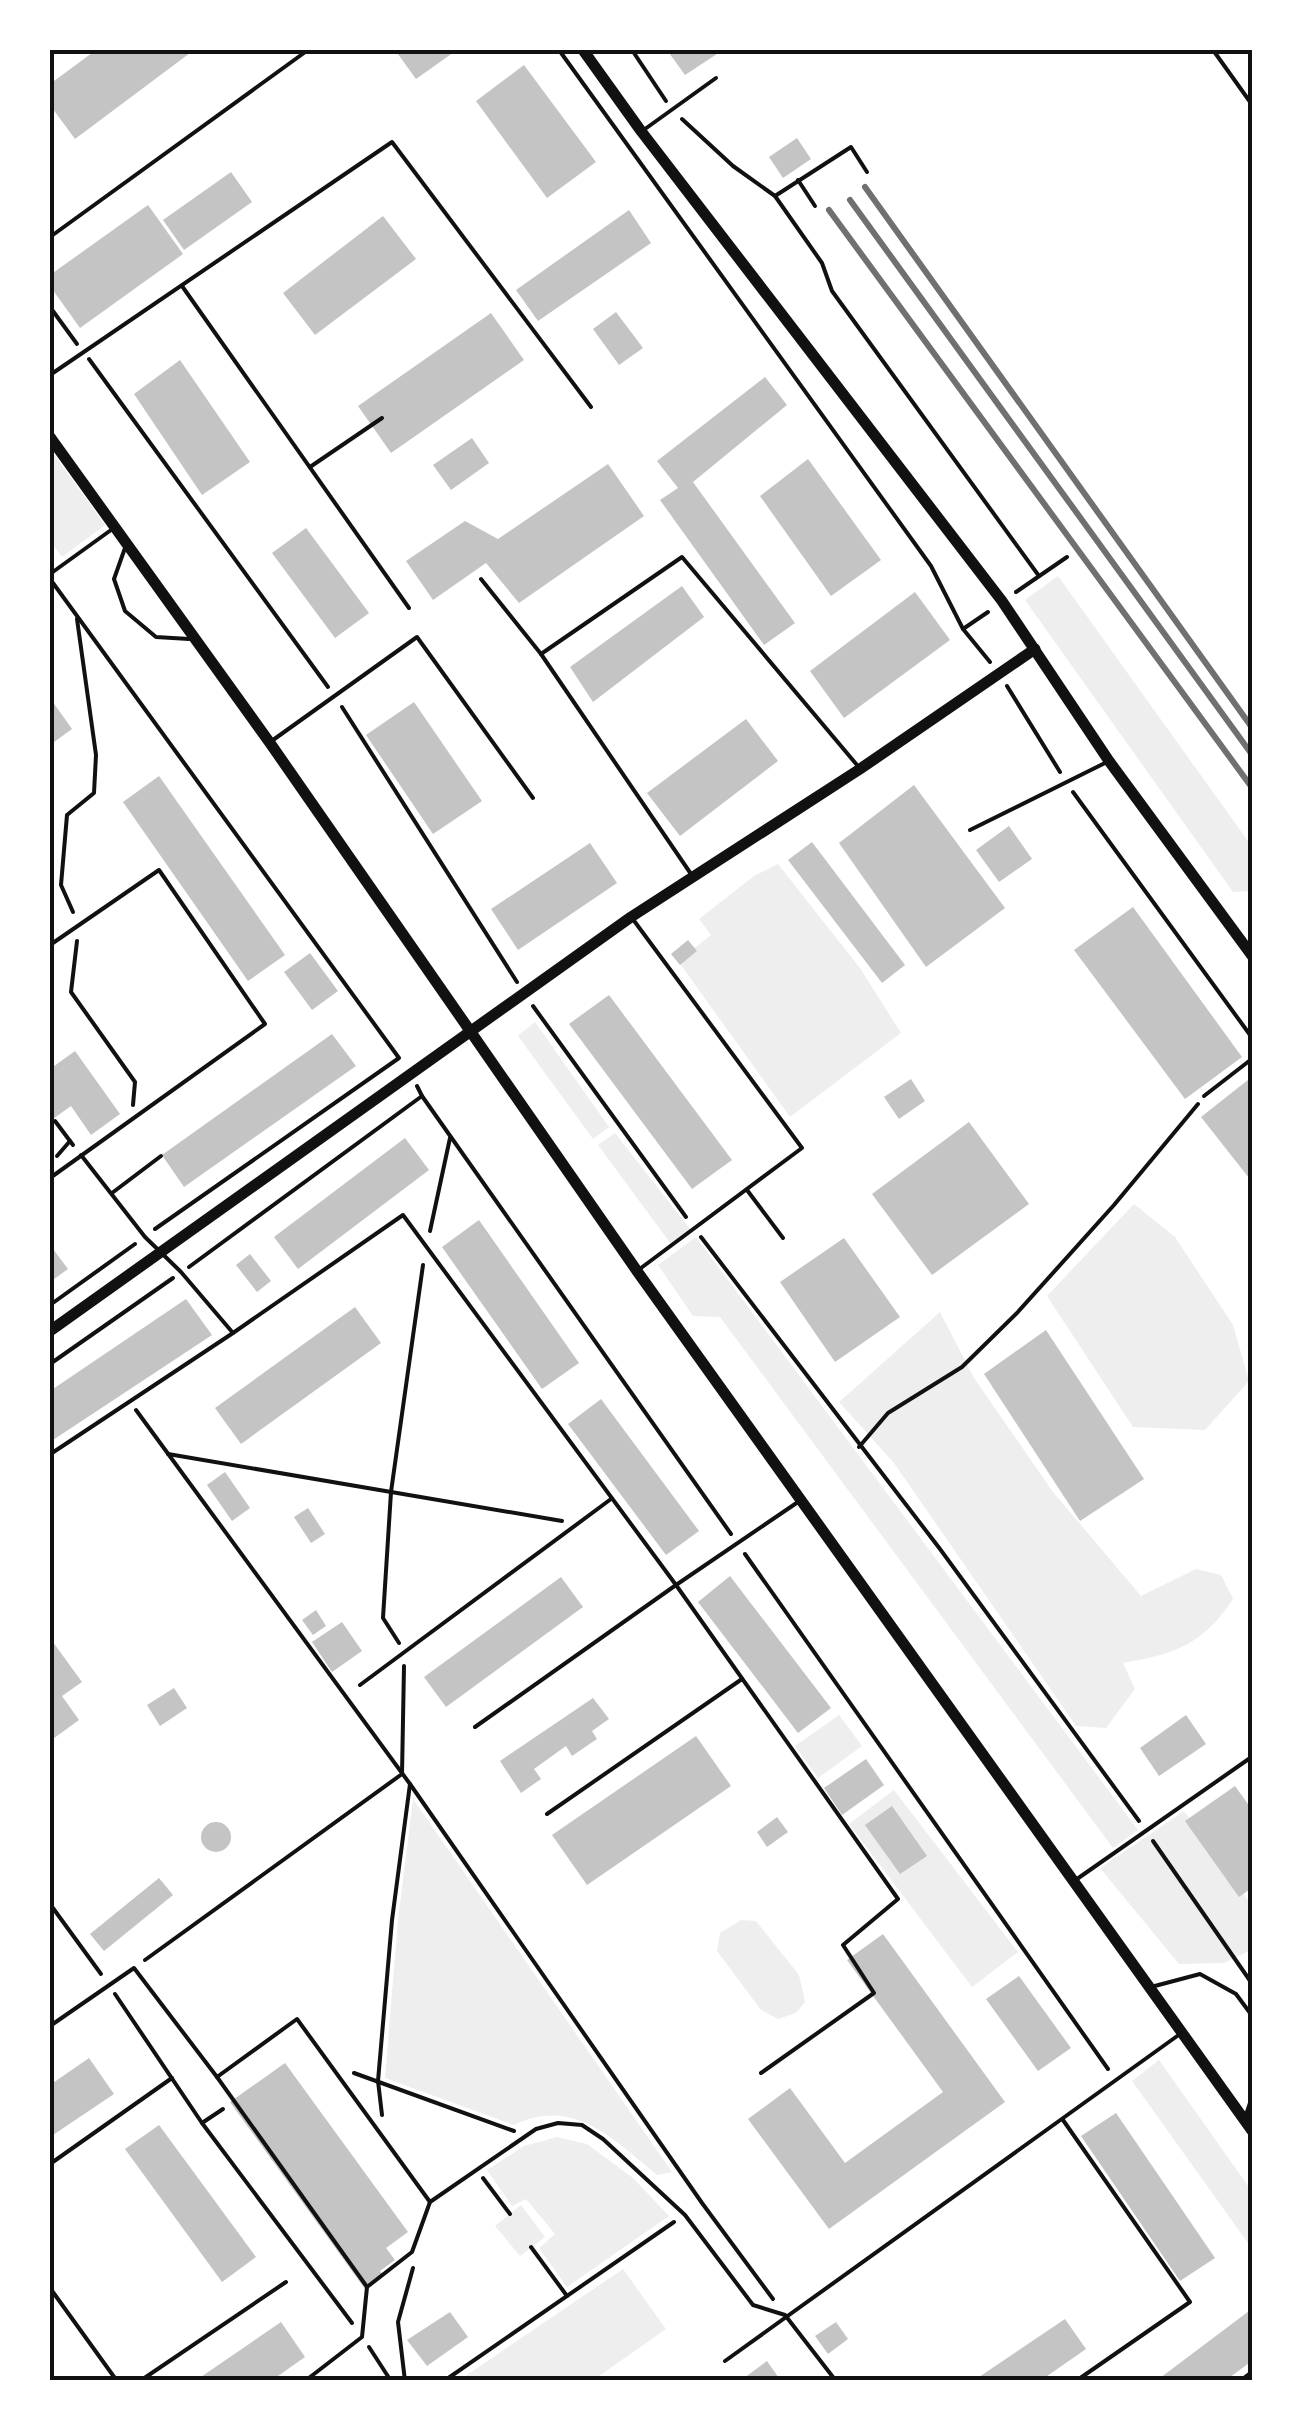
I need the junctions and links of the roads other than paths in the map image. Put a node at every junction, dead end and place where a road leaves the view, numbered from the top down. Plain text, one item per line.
1 (582, 50) edge
2 (1213, 50) edge
3 (716, 78) dead end
4 (1253, 106) edge
5 (641, 131) junction
6 (182, 286) junction
7 (50, 375) edge
8 (592, 406) dead end
9 (382, 418) dead end
10 (50, 437) edge
11 (310, 467) junction
12 (116, 527) junction
13 (127, 544) junction
14 (50, 574) edge
15 (481, 579) dead end
16 (410, 608) dead end
17 (196, 640) junction
18 (1036, 649) junction
19 (540, 654) junction
20 (270, 742) junction
21 (1110, 761) junction
22 (860, 769) junction
23 (533, 798) dead end
24 (970, 830) dead end
25 (694, 878) junction
26 (631, 917) junction
27 (50, 945) edge
28 (1253, 958) edge
29 (470, 1032) junction
30 (1253, 1058) edge
31 (1204, 1096) road end
32 (81, 1155) junction
33 (160, 1156) dead end
34 (50, 1178) edge
35 (747, 1190) junction
36 (112, 1193) junction
37 (783, 1238) dead end
38 (162, 1251) junction
39 (638, 1270) junction
40 (50, 1331) edge
41 (233, 1334) junction
42 (50, 1451) edge
43 (611, 1499) junction
44 (802, 1499) junction
45 (676, 1586) junction
46 (742, 1680) junction
47 (360, 1685) dead end
48 (475, 1727) dead end
49 (1253, 1756) edge
50 (547, 1814) dead end
51 (1074, 1881) junction
52 (1151, 1987) junction
53 (1253, 2017) edge
54 (50, 2026) edge
55 (1182, 2032) junction
56 (761, 2073) dead end
57 (217, 2077) junction
58 (1253, 2094) edge
59 (1062, 2118) junction
60 (1244, 2120) junction
61 (1253, 2132) edge
62 (430, 2202) junction
63 (286, 2282) dead end
64 (367, 2287) junction
65 (785, 2315) junction
66 (725, 2360) dead end
67 (140, 2381) edge
68 (306, 2381) edge
69 (836, 2381) edge
70 (1076, 2381) edge

1 - 5 street
2 - 4 lane
3 - 5 lane
5 - 18 street
6 - 7 lane
6 - 8 lane
6 - 11 lane
9 - 11 lane
10 - 12 street
11 - 16 lane
12 - 13 street
12 - 14 lane
13 - 17 street
13 - 17 lane
15 - 19 lane
17 - 20 street
18 - 21 street
18 - 22 street
19 - 22 lane
19 - 25 lane
20 - 23 lane
20 - 29 street
21 - 24 lane
21 - 28 street
22 - 25 street
25 - 26 street
26 - 29 street
26 - 35 lane
27 - 32 lane
29 - 38 street
29 - 39 street
30 - 31 lane
32 - 34 lane
32 - 36 lane
33 - 36 lane
35 - 37 lane
35 - 39 lane
36 - 38 lane
38 - 40 street
38 - 41 lane
39 - 44 street
41 - 42 lane
41 - 43 lane
43 - 45 lane
43 - 47 lane
44 - 45 lane
44 - 51 street
45 - 46 lane
45 - 48 lane
46 - 50 lane
46 - 56 lane
49 - 51 lane
51 - 52 street
52 - 53 lane
52 - 55 street
54 - 57 lane
55 - 59 lane
55 - 60 street
57 - 62 lane
57 - 64 lane
58 - 60 lane
59 - 65 lane
59 - 70 lane
60 - 61 street
62 - 64 lane
62 - 65 lane
63 - 67 lane
64 - 68 lane
65 - 66 lane
65 - 69 lane

